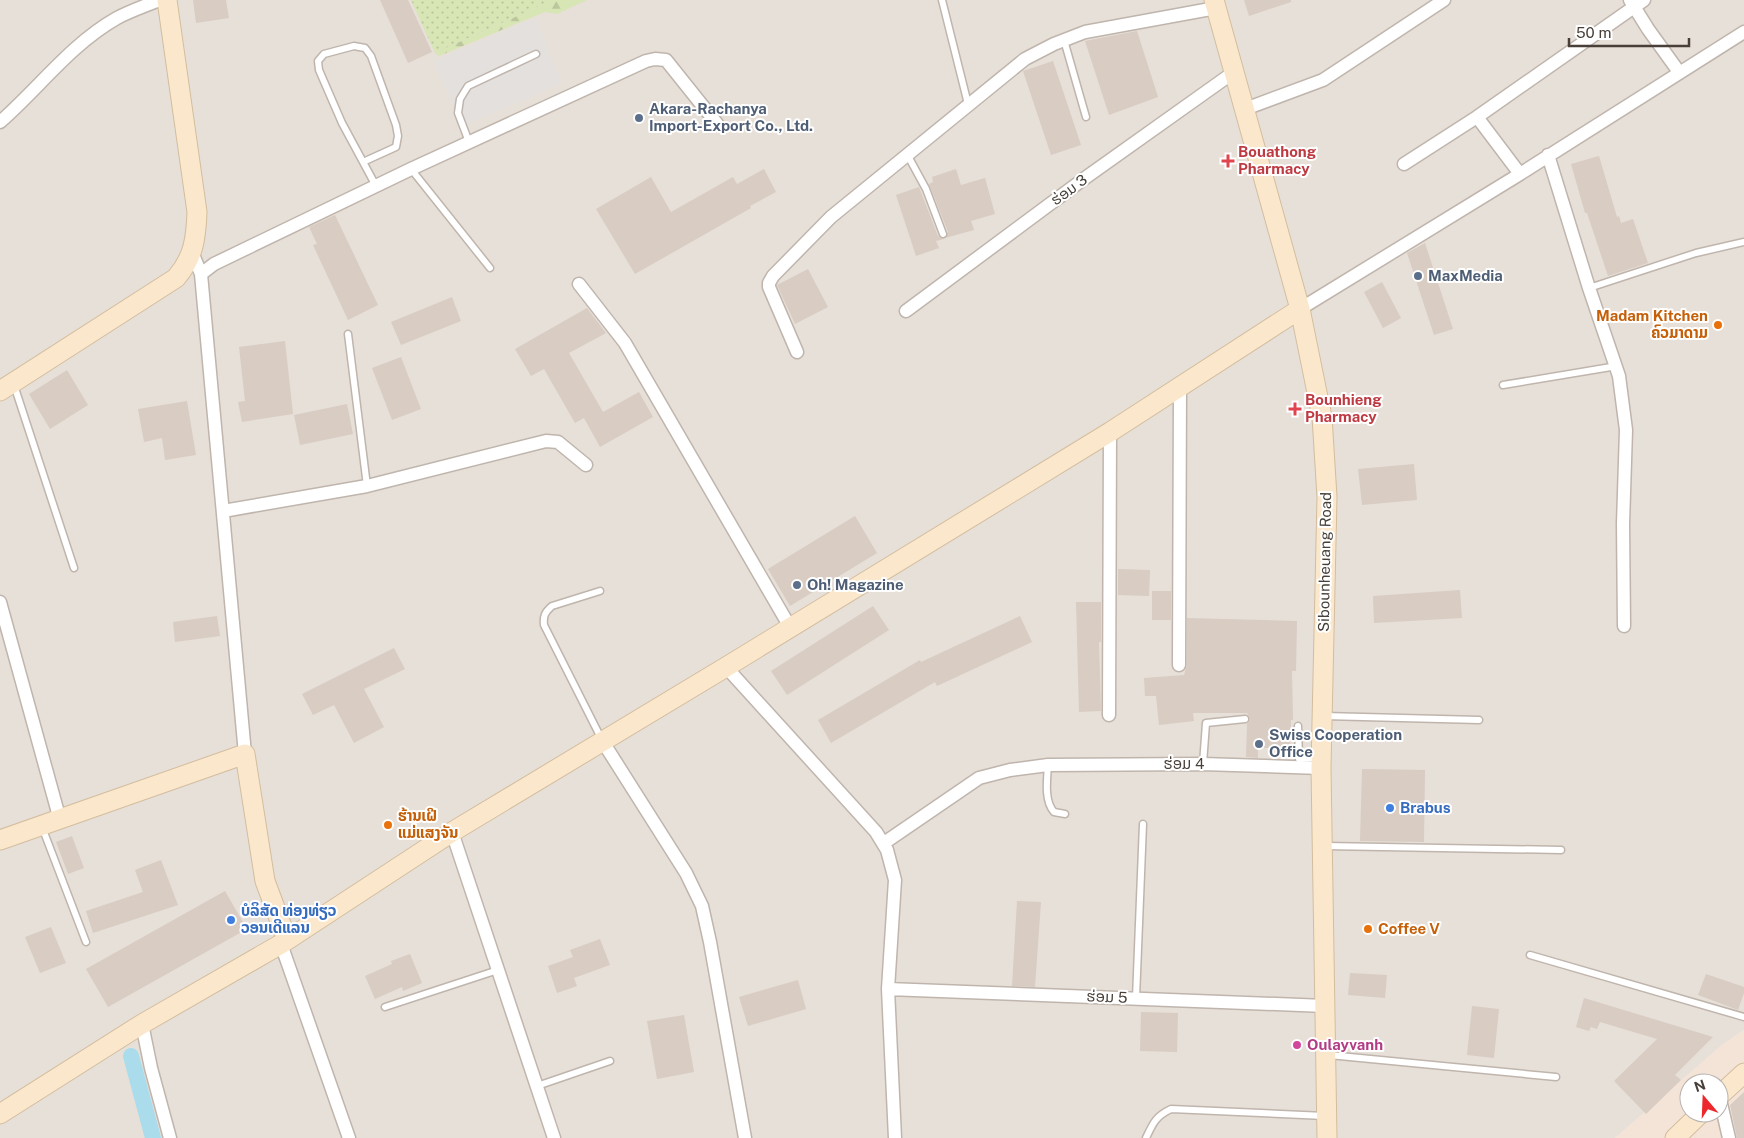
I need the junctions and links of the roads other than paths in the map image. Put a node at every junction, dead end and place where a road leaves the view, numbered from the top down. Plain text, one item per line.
1 (159, 0) edge
2 (167, 0) edge
3 (942, 0) edge
4 (1444, 0) edge
5 (1636, 2) edge
6 (1215, 4) edge
7 (1744, 32) edge
8 (1064, 40) junction
9 (536, 54) dead end
10 (1234, 72) junction
11 (1679, 72) junction
12 (968, 104) junction
13 (1245, 109) junction
14 (1086, 117) dead end
15 (1477, 118) junction
16 (0, 122) edge
17 (718, 125) dead end
18 (470, 142) junction
19 (1548, 155) junction
20 (908, 156) junction
21 (363, 162) junction
22 (1404, 164) dead end
23 (411, 169) junction
24 (1520, 174) junction
25 (376, 186) junction
26 (943, 234) dead end
27 (1744, 242) edge
28 (192, 252) junction
29 (490, 268) dead end
30 (201, 274) junction
31 (580, 284) dead end
32 (1589, 288) junction
33 (1300, 309) junction
34 (906, 311) dead end
35 (348, 334) dead end
36 (797, 352) dead end
37 (1617, 366) junction
38 (1503, 385) dead end
39 (4, 388) edge
40 (1180, 388) junction
41 (1110, 432) junction
42 (586, 466) dead end
43 (367, 486) junction
44 (224, 511) junction
45 (74, 568) dead end
46 (600, 591) dead end
47 (0, 602) edge
48 (1624, 626) dead end
49 (790, 627) junction
50 (1179, 665) dead end
51 (726, 667) junction
52 (1108, 715) dead end
53 (1323, 716) junction
54 (1245, 719) dead end
55 (1479, 720) dead end
56 (1298, 726) dead end
57 (603, 742) junction
58 (245, 754) junction
59 (1321, 763) junction
60 (1203, 764) junction
61 (1048, 765) junction
62 (1064, 814) dead end
63 (60, 820) junction
64 (1143, 824) dead end
65 (42, 826) junction
66 (452, 832) junction
67 (0, 840) edge
68 (884, 843) junction
69 (1322, 846) junction
70 (1561, 850) dead end
71 (86, 942) dead end
72 (284, 942) junction
73 (1530, 955) dead end
74 (498, 970) junction
75 (888, 989) junction
76 (1136, 998) junction
77 (1325, 1006) junction
78 (385, 1007) dead end
79 (1744, 1017) edge
80 (142, 1024) junction
81 (1326, 1055) junction
82 (610, 1061) dead end
83 (1744, 1073) edge
84 (1556, 1077) dead end
85 (537, 1086) junction
86 (1729, 1086) edge
87 (0, 1114) edge
88 (1327, 1116) junction
89 (1691, 1123) edge
90 (1726, 1123) edge
91 (170, 1138) edge
92 (349, 1138) edge
93 (554, 1138) edge
94 (745, 1138) edge
95 (895, 1138) edge
96 (1146, 1138) edge
97 (1327, 1138) edge
98 (1675, 1138) edge
99 (1729, 1138) edge

1 - 16 street
2 - 28 street
3 - 12 lane
4 - 13 street
5 - 11 street
5 - 15 street
6 - 8 street
6 - 10 street, Sibounheuang Road
7 - 11 street
8 - 12 street
8 - 14 lane
9 - 18 lane
10 - 13 street, Sibounheuang Road
10 - 34 street, ຮ່ອມ 3
11 - 19 street
12 - 20 street
13 - 33 street, Sibounheuang Road
15 - 22 street
15 - 24 street
17 - 18 street
18 - 23 street
19 - 24 street
19 - 32 street
20 - 26 lane
20 - 36 street
21 - 21 lane
21 - 25 lane
23 - 25 street
23 - 29 lane
24 - 33 street
25 - 30 street
27 - 32 lane
28 - 30 street
28 - 39 street
30 - 44 street
31 - 49 street
32 - 37 street
33 - 40 street
33 - 53 street, Sibounheuang Road
35 - 43 lane
37 - 38 lane
37 - 48 street
39 - 45 lane
40 - 41 street
40 - 50 street
41 - 49 street
41 - 52 street
42 - 43 street
43 - 44 street
44 - 58 street
46 - 57 lane
47 - 63 street
49 - 51 street
51 - 57 street
51 - 68 street
53 - 55 lane
53 - 59 street, Sibounheuang Road
54 - 60 lane
56 - 59 lane
57 - 66 street
57 - 94 street
58 - 63 street
58 - 72 street
59 - 60 street, ຮ່ອມ 4
59 - 69 street, Sibounheuang Road
60 - 61 street, ຮ່ອມ 4
61 - 62 lane
61 - 68 street, ຮ່ອມ 4
63 - 65 street
64 - 76 lane
65 - 67 street
65 - 71 lane
66 - 72 street
66 - 74 street
68 - 75 street
69 - 70 lane
69 - 77 street, Sibounheuang Road
72 - 80 street
72 - 92 street
73 - 79 lane
74 - 78 lane
74 - 85 street
75 - 76 street, ຮ່ອມ 5
75 - 95 street
76 - 77 street, ຮ່ອມ 5
77 - 81 street, Sibounheuang Road
80 - 87 street
80 - 91 street
81 - 84 lane
81 - 88 street, Sibounheuang Road
82 - 85 lane
83 - 86 street
85 - 93 street
88 - 96 lane
88 - 97 street, Sibounheuang Road
89 - 98 street
90 - 99 street

